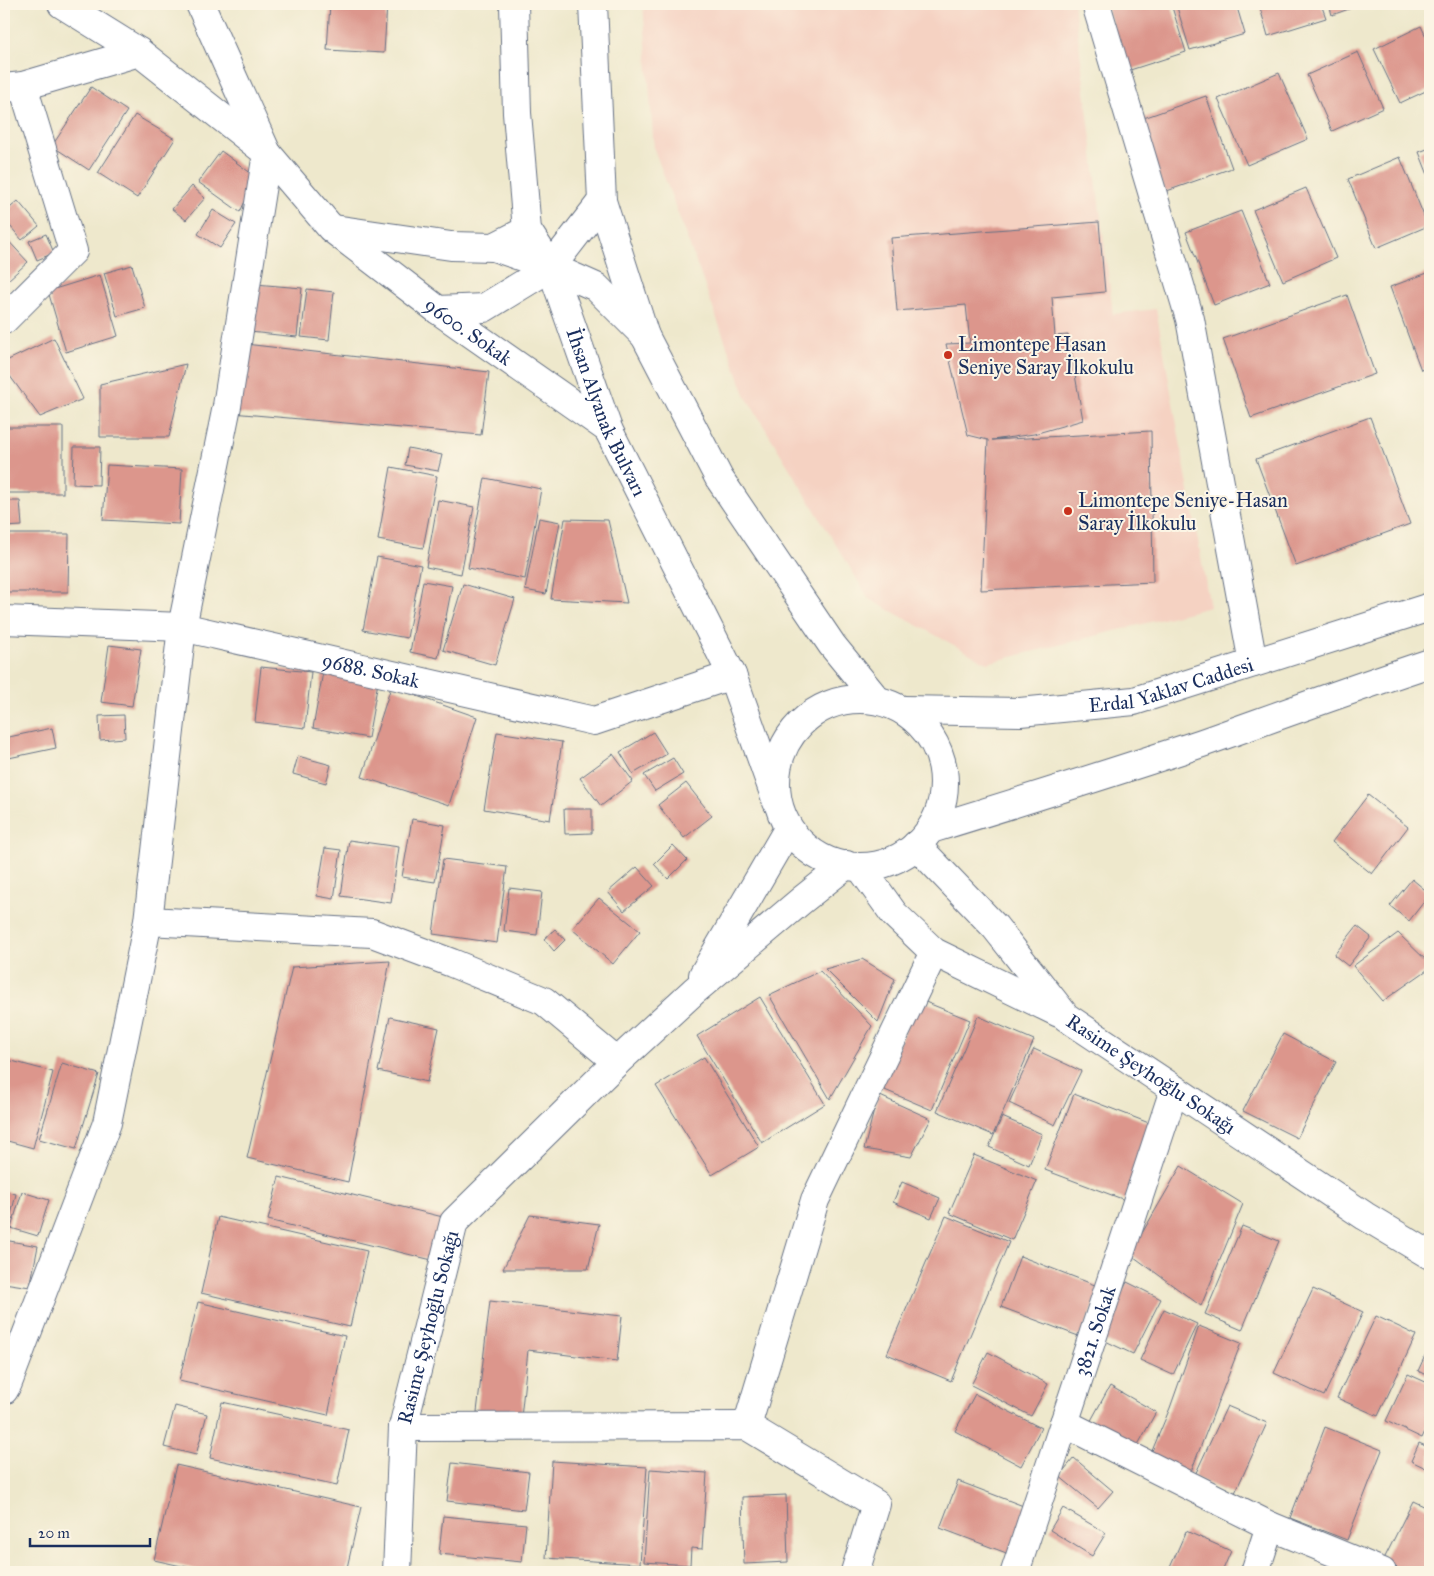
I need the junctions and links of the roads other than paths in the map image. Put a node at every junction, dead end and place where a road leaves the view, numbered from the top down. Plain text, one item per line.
1 (62, 4) edge
2 (200, 4) edge
3 (514, 4) edge
4 (593, 4) edge
5 (1096, 4) edge
6 (139, 52) junction
7 (13, 87) edge
8 (267, 153) junction
9 (602, 201) junction
10 (331, 228) junction
11 (527, 230) junction
12 (494, 247) junction
13 (551, 267) junction
14 (438, 310) junction
15 (4, 320) edge
16 (646, 336) junction
17 (608, 429) junction
18 (1430, 607) edge
19 (4, 620) edge
20 (182, 627) junction
21 (1253, 663) junction
22 (1430, 663) edge
23 (732, 675) junction
24 (877, 700) junction
25 (903, 710) junction
26 (777, 802) junction
27 (788, 828) junction
28 (924, 837) junction
29 (853, 866) junction
30 (148, 921) junction
31 (934, 952) junction
32 (694, 991) junction
33 (1066, 1017) junction
34 (617, 1062) junction
35 (1174, 1090) junction
36 (1430, 1255) edge
37 (4, 1390) edge
38 (1064, 1423) junction
39 (747, 1426) junction
40 (404, 1428) junction
41 (1270, 1526) junction
42 (397, 1572) edge
43 (855, 1572) edge
44 (1015, 1572) edge
45 (1255, 1572) edge
46 (1382, 1572) edge

1 - 6 street
2 - 8 street
3 - 11 street, İhsan Alyanak Bulvarı
4 - 9 street
5 - 21 street
6 - 7 street
6 - 8 street
7 - 15 street
8 - 10 street, 9600. Sokak
8 - 20 street
9 - 13 street
9 - 16 street
10 - 12 street
10 - 14 street, 9600. Sokak
11 - 12 street
11 - 13 street, İhsan Alyanak Bulvarı
12 - 13 street
13 - 14 street
13 - 16 street
13 - 17 street, İhsan Alyanak Bulvarı
14 - 17 street, 9600. Sokak
16 - 24 street
17 - 23 street, İhsan Alyanak Bulvarı
18 - 21 street, Erdal Yaklav Caddesi
19 - 20 street, 9688. Sokak
20 - 23 street, 9688. Sokak
20 - 30 street
21 - 25 street, Erdal Yaklav Caddesi
22 - 28 street
23 - 26 street, İhsan Alyanak Bulvarı
24 - 25 street
24 - 26 street
25 - 28 street
26 - 27 street
27 - 29 street
27 - 32 street
28 - 29 street
28 - 33 street, Rasime Şeyhoğlu Sokağı
29 - 31 street
29 - 32 street
30 - 34 street
30 - 37 street
31 - 33 street
31 - 39 street
32 - 34 street, Rasime Şeyhoğlu Sokağı
33 - 35 street, Rasime Şeyhoğlu Sokağı
34 - 40 street, Rasime Şeyhoğlu Sokağı
35 - 36 street, Rasime Şeyhoğlu Sokağı
35 - 38 street, 3821. Sokak
38 - 41 street
38 - 44 street, 3821. Sokak
39 - 40 street
39 - 43 street
40 - 42 street, Rasime Şeyhoğlu Sokağı
41 - 45 street
41 - 46 street

